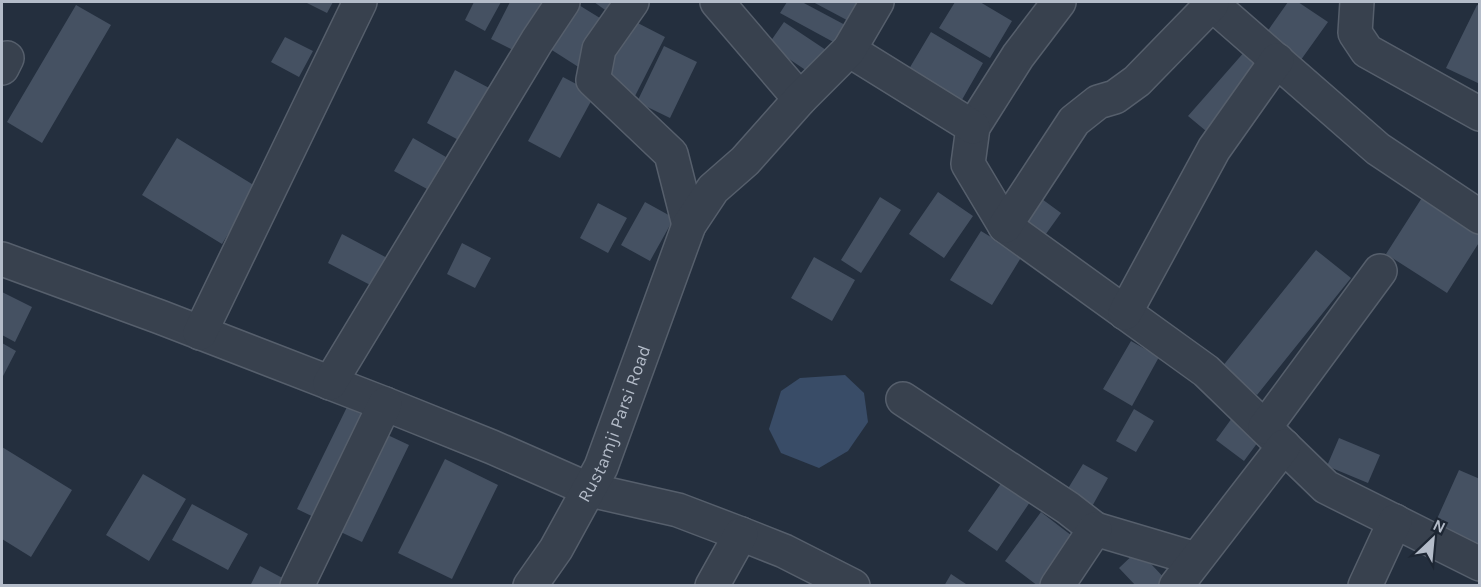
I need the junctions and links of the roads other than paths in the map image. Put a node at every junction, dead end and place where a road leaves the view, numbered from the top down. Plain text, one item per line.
1 (360, 2) edge
2 (563, 2) edge
3 (632, 2) edge
4 (717, 2) edge
5 (877, 2) edge
6 (1059, 2) edge
7 (1357, 2) edge
8 (1213, 3) edge
9 (849, 50) junction
10 (1277, 60) junction
11 (801, 99) junction
12 (1479, 114) edge
13 (973, 127) junction
14 (1479, 217) edge
15 (1005, 226) junction
16 (684, 239) junction
17 (2, 259) edge
18 (1380, 271) dead end
19 (1125, 313) junction
20 (200, 333) junction
21 (330, 383) junction
22 (903, 399) dead end
23 (386, 404) junction
24 (1274, 436) junction
25 (590, 490) junction
26 (1395, 521) junction
27 (1095, 529) junction
28 (741, 534) junction
29 (1196, 559) junction
30 (1479, 564) edge
31 (844, 583) edge
32 (297, 585) edge
33 (530, 585) edge
34 (712, 585) edge
35 (1057, 585) edge
36 (1176, 585) edge
37 (1365, 585) edge

1 - 20 street
2 - 21 street
3 - 16 street
4 - 11 street
5 - 9 street, Rustamji Parsi Road
6 - 13 street
7 - 12 street
8 - 10 street
8 - 15 street
9 - 11 street, Rustamji Parsi Road
9 - 13 street
10 - 14 street
10 - 19 street
11 - 16 street, Rustamji Parsi Road
13 - 15 street
15 - 19 street
16 - 25 street, Rustamji Parsi Road
17 - 20 street
18 - 24 street
19 - 24 street
20 - 21 street
21 - 23 street
22 - 27 street
23 - 25 street
23 - 32 street
24 - 26 street
24 - 29 street
25 - 28 street
25 - 33 street, Rustamji Parsi Road
26 - 30 street
26 - 37 street
27 - 29 street
27 - 35 street
28 - 31 street
28 - 34 street
29 - 36 street

